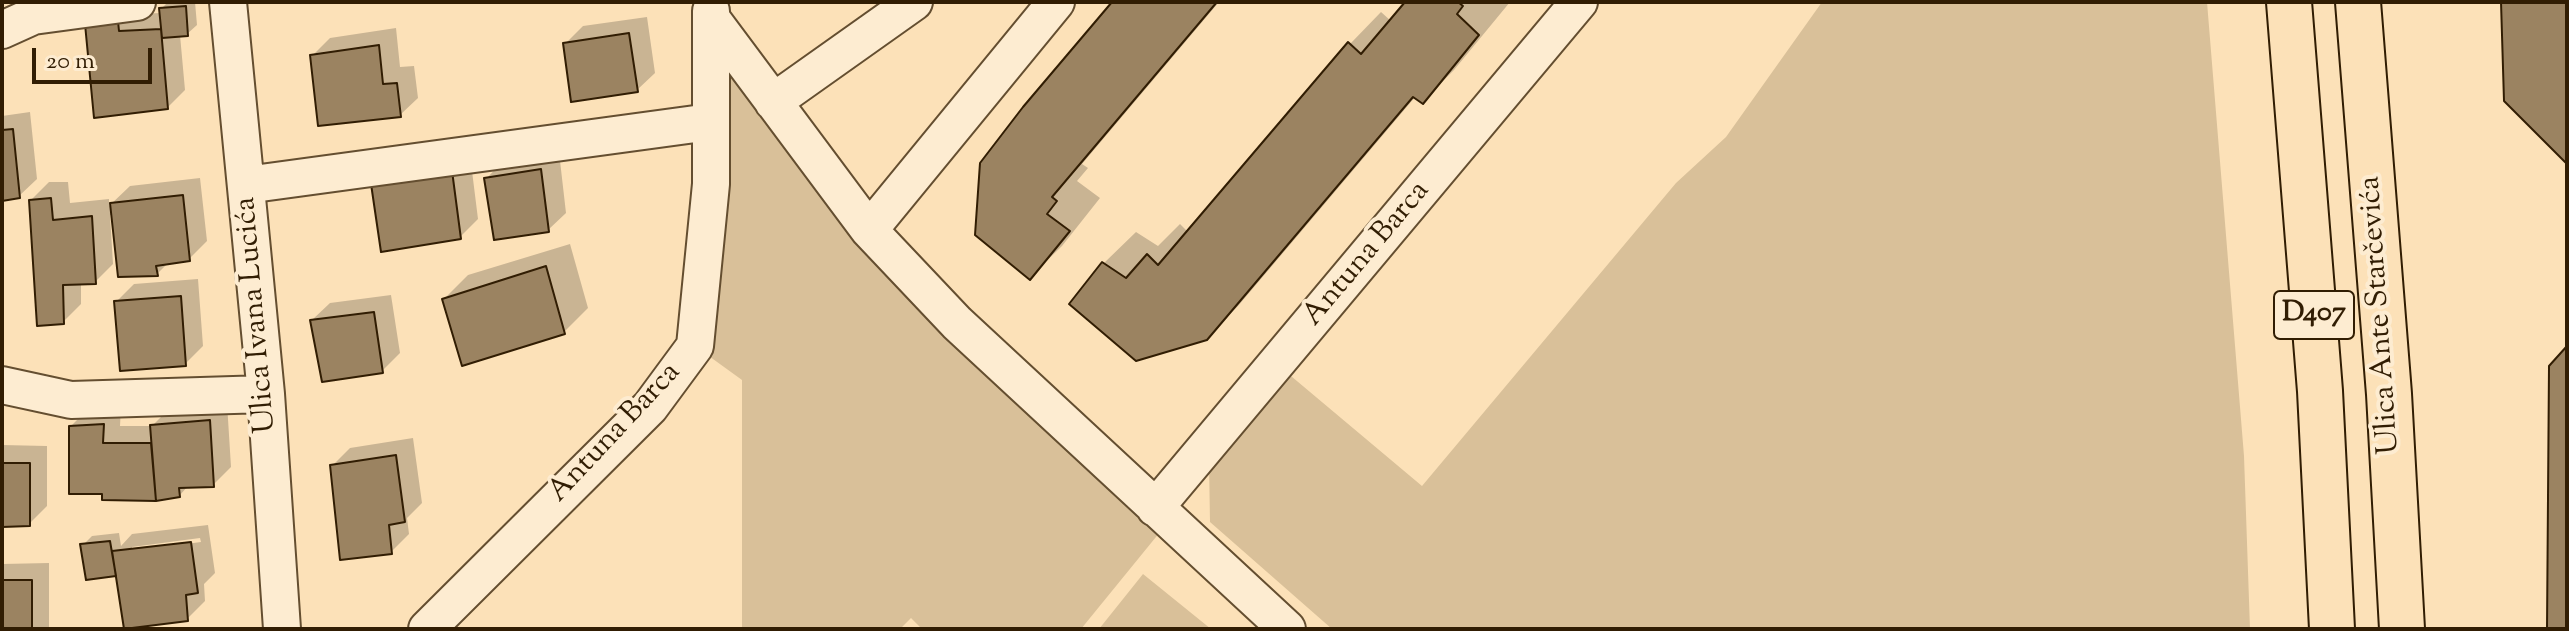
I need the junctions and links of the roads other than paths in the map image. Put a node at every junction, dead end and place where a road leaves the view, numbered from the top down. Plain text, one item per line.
1 (137, 2) edge
2 (228, 2) edge
3 (914, 2) edge
4 (1056, 2) edge
5 (1579, 2) edge
6 (2289, 2) edge
7 (2358, 2) edge
8 (711, 10) edge
9 (2, 30) edge
10 (773, 102) junction
11 (710, 122) junction
12 (246, 185) junction
13 (869, 230) junction
14 (2, 385) edge
15 (266, 394) junction
16 (1155, 508) junction
17 (282, 629) edge
18 (427, 629) edge
19 (1287, 629) edge
20 (2332, 629) edge
21 (2402, 629) edge

1 - 9 street
2 - 12 street, Ulica Ivana Lucića
3 - 10 street
4 - 13 street
5 - 16 street, Antuna Barca
6 - 20 main road, D407
7 - 21 main road, Ulica Ante Starčevića / D407
8 - 10 street
8 - 11 street, Antuna Barca
10 - 13 street
11 - 12 street
11 - 18 street, Antuna Barca
12 - 15 street, Ulica Ivana Lucića
13 - 16 street
14 - 15 street
15 - 17 street, Ulica Ivana Lucića
16 - 19 street

